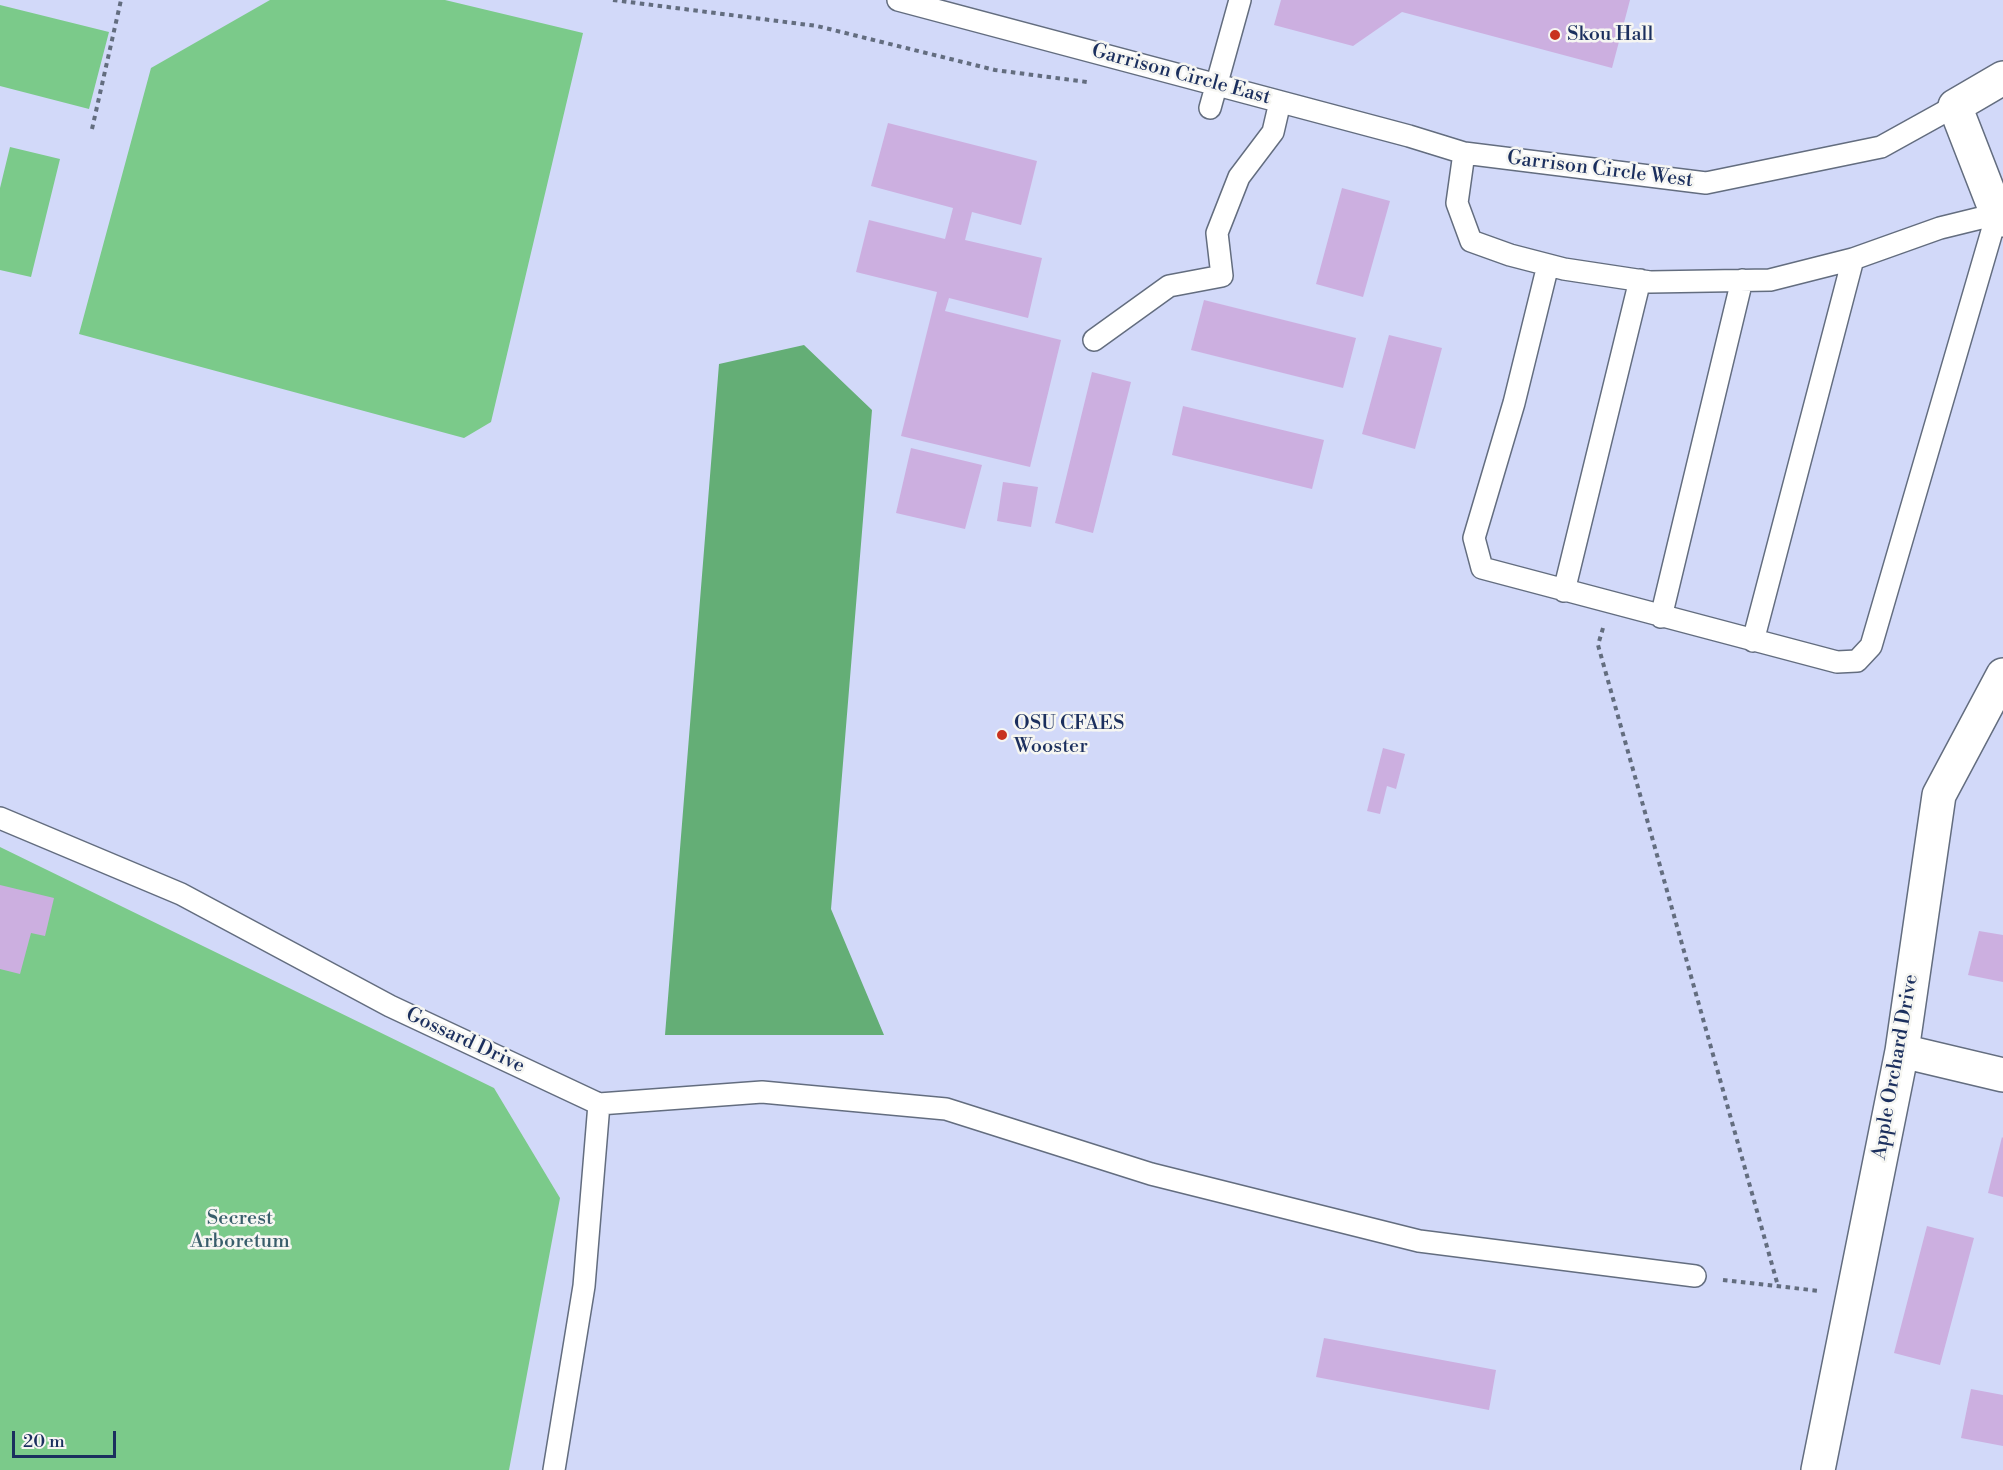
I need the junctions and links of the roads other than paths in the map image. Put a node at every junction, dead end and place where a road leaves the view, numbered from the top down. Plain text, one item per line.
1 (898, 0) edge
2 (1240, 0) edge
3 (2003, 78) edge
4 (1216, 84) junction
5 (1280, 102) junction
6 (1955, 106) junction
7 (1210, 108) dead end
8 (1464, 153) junction
9 (2000, 217) edge
10 (1853, 259) junction
11 (1548, 265) junction
12 (1640, 280) junction
13 (1743, 280) junction
14 (1094, 340) dead end
15 (1564, 591) junction
16 (1661, 617) junction
17 (1753, 640) junction
18 (2003, 675) edge
19 (0, 818) edge
20 (1902, 1051) junction
21 (2003, 1075) edge
22 (599, 1104) junction
23 (1695, 1276) road end
24 (554, 1470) edge
25 (1818, 1470) edge

1 - 4 lane, Garrison Circle East
2 - 4 lane
3 - 6 street, Garrison Circle West
4 - 5 lane, Garrison Circle East
4 - 7 lane
5 - 8 lane, Garrison Circle East
5 - 14 lane
6 - 8 lane, Garrison Circle West
6 - 9 street
8 - 11 lane
9 - 10 lane
9 - 17 lane
10 - 13 lane
10 - 17 lane
11 - 12 lane
11 - 15 lane
12 - 13 lane
12 - 15 lane
13 - 16 lane
15 - 16 lane
16 - 17 lane
18 - 20 street, Apple Orchard Drive
19 - 22 lane, Gossard Drive
20 - 21 street
20 - 25 street, Apple Orchard Drive
22 - 23 lane
22 - 24 lane

